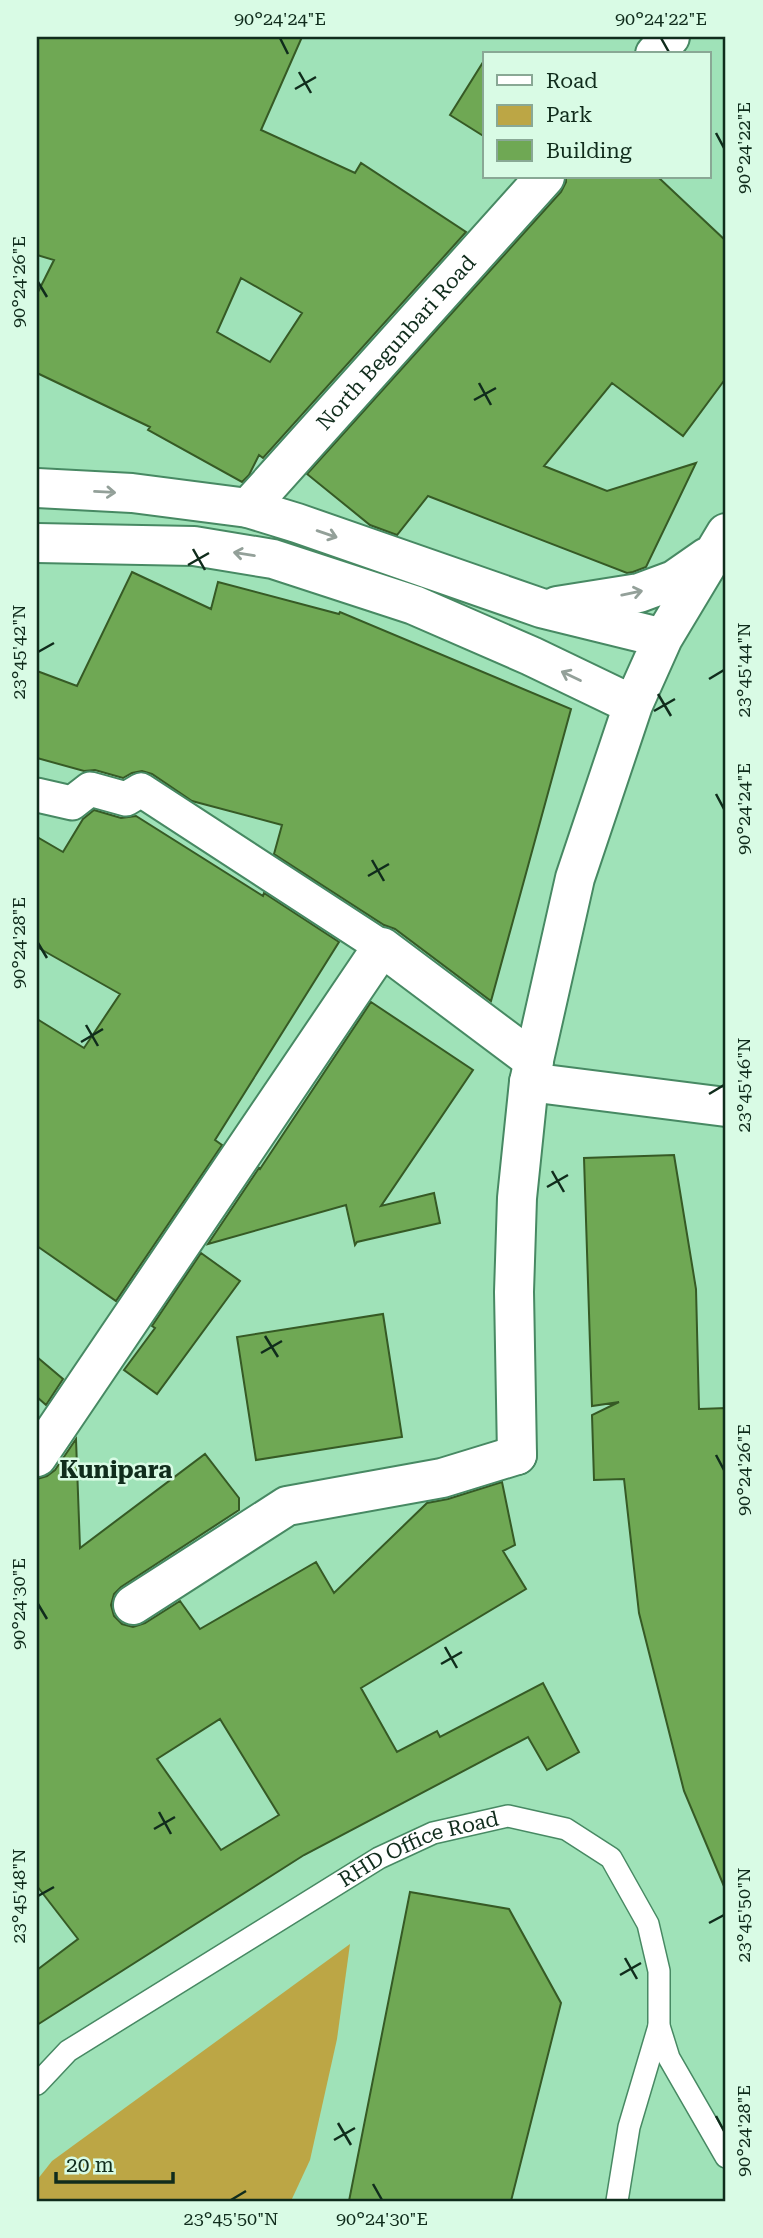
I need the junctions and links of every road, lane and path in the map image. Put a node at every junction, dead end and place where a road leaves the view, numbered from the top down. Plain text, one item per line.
1 (670, 37) edge
2 (657, 52) edge
3 (544, 178) edge
4 (37, 488) edge
5 (248, 508) junction
6 (720, 542) edge
7 (47, 548) edge
8 (541, 608) junction
9 (663, 638) junction
10 (633, 705) junction
11 (37, 795) edge
12 (382, 947) junction
13 (532, 1071) junction
14 (726, 1107) edge
15 (37, 1457) edge
16 (132, 1605) dead end
17 (659, 2026) junction
18 (37, 2084) edge
19 (726, 2157) edge
20 (617, 2201) edge

1 - 2 street
3 - 5 street, North Begunbari Road
4 -> 5 street
5 -> 8 street
8 -> 6 street
6 - 9 street
10 -> 7 street
8 - 9 street
9 - 10 street
10 - 13 street
11 - 12 street
12 - 13 street
12 - 15 street
13 - 14 street
13 - 16 street
17 - 18 lane, RHD Office Road
17 - 19 lane, RHD Office Road
17 - 20 lane

